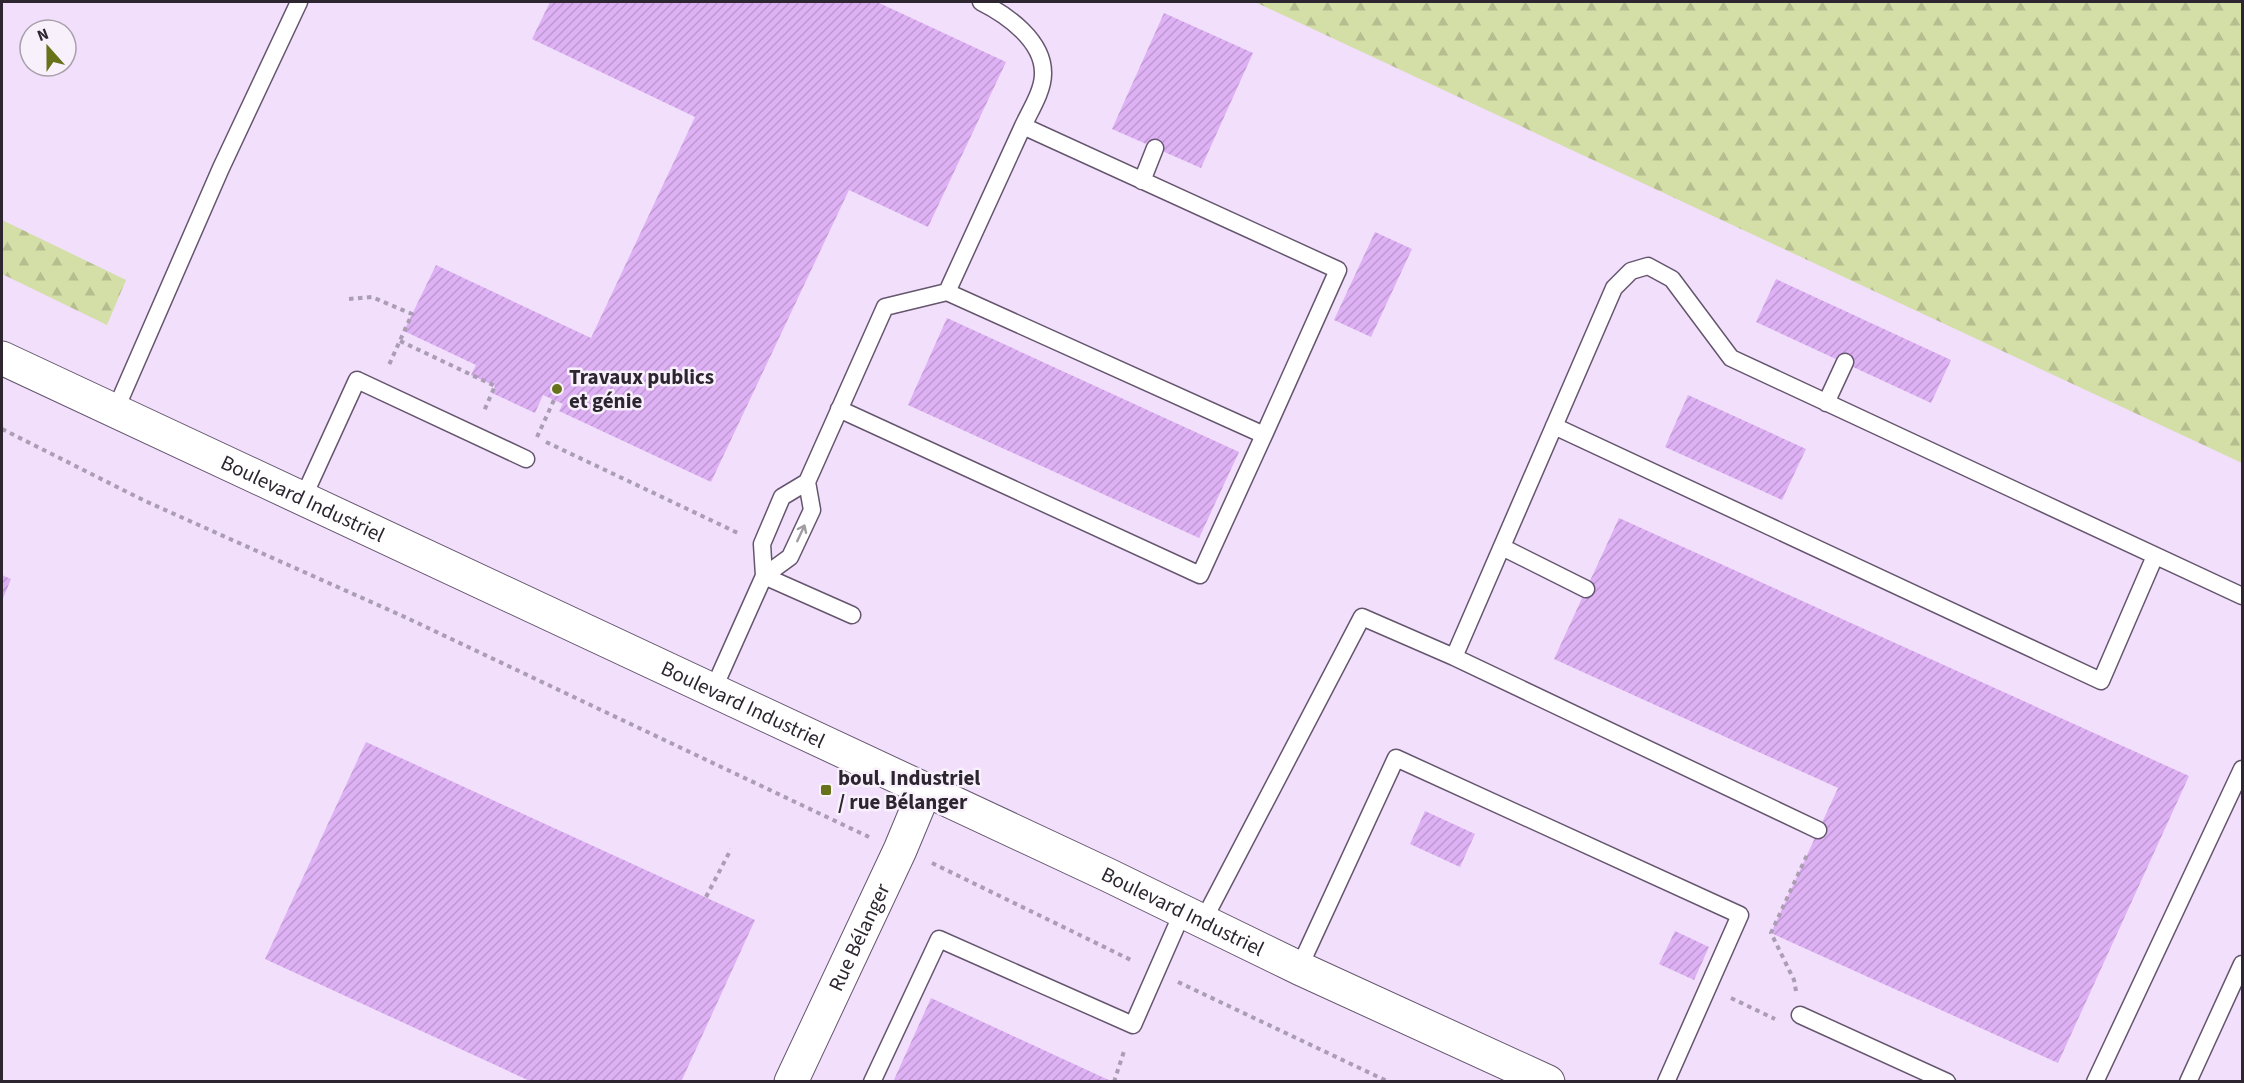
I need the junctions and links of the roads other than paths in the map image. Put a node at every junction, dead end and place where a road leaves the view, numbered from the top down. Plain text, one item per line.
1 (299, 2) edge
2 (981, 2) edge
3 (1023, 126) junction
4 (1155, 148) dead end
5 (1142, 181) junction
6 (947, 292) junction
7 (2, 358) edge
8 (1845, 362) dead end
9 (1826, 403) junction
10 (839, 409) junction
11 (115, 411) junction
12 (1554, 426) junction
13 (1264, 435) junction
14 (526, 459) dead end
15 (807, 482) junction
16 (303, 498) junction
17 (1502, 547) junction
18 (2155, 556) junction
19 (764, 576) junction
20 (1586, 589) dead end
21 (2242, 596) edge
22 (852, 615) dead end
23 (1454, 657) junction
24 (713, 690) junction
25 (2242, 769) edge
26 (925, 790) junction
27 (1818, 830) road end
28 (1193, 916) junction
29 (2242, 964) edge
30 (1299, 968) junction
31 (1800, 1015) road end
32 (792, 1082) edge
33 (872, 1082) edge
34 (1548, 1082) edge
35 (1666, 1082) edge
36 (1947, 1082) edge
37 (2095, 1082) edge
38 (2188, 1082) edge

1 - 11 lane
2 - 3 lane
3 - 5 lane
3 - 6 lane
4 - 5 lane
5 - 13 lane
6 - 10 lane
6 - 13 lane
7 - 11 street, Boulevard Industriel
8 - 9 lane
9 - 12 lane
9 - 18 lane
10 - 13 lane
10 - 15 lane
11 - 16 street, Boulevard Industriel
12 - 17 lane
12 - 18 lane
14 - 16 lane
15 - 19 lane
19 -> 15 lane
16 - 24 street, Boulevard Industriel
17 - 20 lane
17 - 23 lane
18 - 21 lane
19 - 22 lane
19 - 24 lane
23 - 27 lane
23 - 28 lane
24 - 26 street, Boulevard Industriel
25 - 37 lane
26 - 28 street, Boulevard Industriel
26 - 32 street, Rue Bélanger
28 - 30 street, Boulevard Industriel
28 - 33 lane
29 - 38 lane
30 - 34 street, Boulevard Industriel
30 - 35 lane
31 - 36 lane

